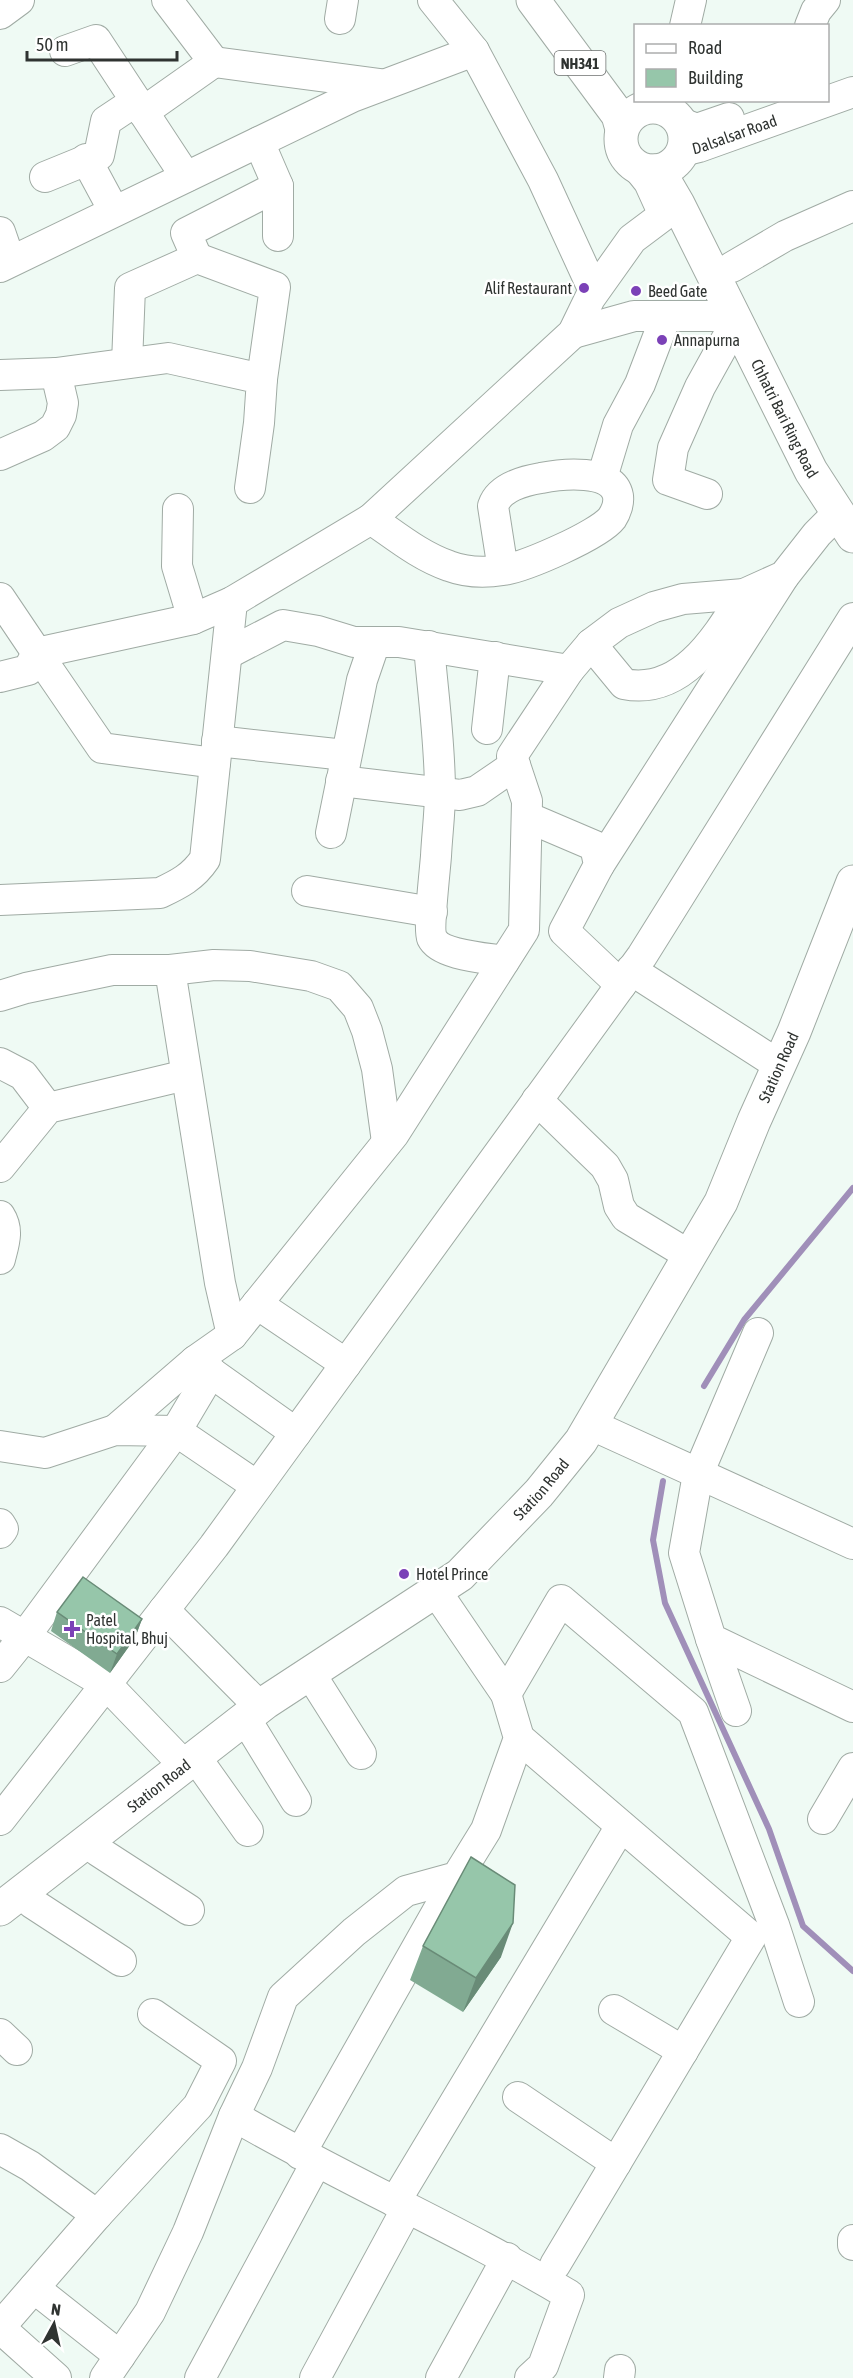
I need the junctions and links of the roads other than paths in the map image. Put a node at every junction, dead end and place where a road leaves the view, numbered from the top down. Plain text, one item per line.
1 (20, 0) edge
2 (168, 0) edge
3 (434, 0) edge
4 (533, 0) edge
5 (560, 0) edge
6 (671, 0) edge
7 (691, 0) edge
8 (825, 0) edge
9 (0, 14) edge
10 (666, 24) edge
11 (685, 24) edge
12 (811, 24) edge
13 (65, 51) dead end
14 (474, 51) junction
15 (214, 62) junction
16 (853, 74) edge
17 (829, 83) edge
18 (383, 84) junction
19 (853, 92) edge
20 (829, 101) edge
21 (771, 102) edge
22 (825, 102) edge
23 (139, 107) junction
24 (658, 130) edge
25 (259, 142) junction
26 (86, 159) junction
27 (45, 177) dead end
28 (186, 177) junction
29 (278, 186) junction
30 (853, 206) edge
31 (114, 211) junction
32 (0, 232) edge
33 (278, 236) dead end
34 (197, 258) junction
35 (5, 264) edge
36 (732, 267) junction
37 (594, 291) junction
38 (666, 316) junction
39 (726, 319) junction
40 (573, 333) junction
41 (128, 363) junction
42 (56, 374) junction
43 (0, 375) edge
44 (262, 380) junction
45 (0, 455) edge
46 (602, 478) junction
47 (250, 488) dead end
48 (707, 494) dead end
49 (178, 509) dead end
50 (848, 514) edge
51 (371, 519) junction
52 (503, 570) junction
53 (784, 576) junction
54 (744, 594) junction
55 (0, 598) edge
56 (232, 602) junction
57 (853, 618) edge
58 (193, 619) junction
59 (375, 642) junction
60 (591, 644) junction
61 (429, 646) junction
62 (38, 653) junction
63 (226, 654) junction
64 (495, 657) junction
65 (569, 670) junction
66 (0, 677) edge
67 (487, 729) dead end
68 (216, 752) junction
69 (515, 765) junction
70 (343, 768) junction
71 (440, 794) junction
72 (527, 817) junction
73 (331, 833) dead end
74 (599, 865) junction
75 (853, 882) edge
76 (306, 891) dead end
77 (0, 900) edge
78 (432, 912) junction
79 (853, 923) edge
80 (524, 930) junction
81 (564, 931) junction
82 (504, 961) junction
83 (170, 970) junction
84 (626, 977) junction
85 (0, 996) edge
86 (0, 1063) edge
87 (779, 1065) junction
88 (186, 1075) junction
89 (537, 1100) junction
90 (48, 1108) junction
91 (387, 1142) junction
92 (0, 1167) edge
93 (0, 1216) edge
94 (679, 1249) dead end
95 (0, 1259) edge
96 (257, 1304) junction
97 (758, 1333) dead end
98 (232, 1335) junction
99 (346, 1364) junction
100 (203, 1367) junction
101 (115, 1430) junction
102 (176, 1431) junction
103 (604, 1431) junction
104 (296, 1432) junction
105 (0, 1446) edge
106 (698, 1474) junction
107 (257, 1486) junction
108 (0, 1524) edge
109 (0, 1533) edge
110 (853, 1544) edge
111 (444, 1603) junction
112 (164, 1610) junction
113 (0, 1622) edge
114 (25, 1636) junction
115 (711, 1639) junction
116 (0, 1667) edge
117 (106, 1684) junction
118 (318, 1686) junction
119 (506, 1694) junction
120 (853, 1707) edge
121 (736, 1711) dead end
122 (256, 1719) junction
123 (519, 1738) junction
124 (361, 1754) dead end
125 (194, 1767) junction
126 (853, 1768) edge
127 (296, 1801) dead end
128 (823, 1819) dead end
129 (0, 1820) edge
130 (621, 1826) junction
131 (248, 1831) dead end
132 (98, 1851) junction
133 (457, 1877) junction
134 (32, 1903) junction
135 (0, 1909) edge
136 (189, 1910) dead end
137 (0, 1928) edge
138 (121, 1961) dead end
139 (799, 2002) dead end
140 (614, 2010) dead end
141 (153, 2014) dead end
142 (683, 2051) junction
143 (518, 2097) dead end
144 (234, 2116) junction
145 (0, 2149) edge
146 (308, 2158) junction
147 (616, 2163) junction
148 (401, 2205) junction
149 (98, 2215) junction
150 (853, 2240) edge
151 (853, 2245) edge
152 (507, 2258) junction
153 (555, 2265) dead end
154 (34, 2288) junction
155 (0, 2328) edge
156 (113, 2367) edge
157 (56, 2378) edge
158 (200, 2378) edge
159 (315, 2378) edge
160 (441, 2378) edge
161 (530, 2378) edge

1 - 9 street
2 - 15 street
3 - 14 street
4 - 24 main road, Chhatri Bari Ring Road / NH341
5 - 24 main road, Chhatri Bari Ring Road / NH341
6 - 10 street
7 - 11 street
8 - 12 street
13 - 23 street
14 - 18 street
14 - 37 street
15 - 18 street
15 - 23 street
16 - 17 street
18 - 25 street
19 - 20 street, Dalsalsar Road
21 - 24 street, Dalsalsar Road
22 - 24 street, Dalsalsar Road
23 - 26 street
23 - 28 street
24 - 36 main road, Chhatri Bari Ring Road / NH341
24 - 37 street
24 - 39 main road, Chhatri Bari Ring Road / NH341
25 - 28 street
25 - 29 street
26 - 27 street
26 - 31 street
28 - 31 street
29 - 33 street
29 - 34 street
30 - 36 street
31 - 35 street
32 - 35 street
34 - 41 street
34 - 44 street
36 - 50 main road, Chhatri Bari Ring Road / NH341
37 - 40 street
38 - 39 street
38 - 40 street
38 - 46 street
39 - 48 street
39 - 50 main road, Chhatri Bari Ring Road / NH341
40 - 51 street
41 - 42 street
41 - 44 street
42 - 43 street
42 - 45 street
44 - 47 street
46 - 52 street
46 - 52 street
49 - 58 street
50 - 53 street
51 - 52 street
51 - 56 street
53 - 54 street
53 - 74 street
54 - 60 street
54 - 60 street
55 - 62 street
56 - 58 street
56 - 63 street
57 - 84 street
58 - 62 street
59 - 61 street
59 - 63 street
59 - 70 street
60 - 65 street
61 - 64 street
61 - 71 street
62 - 66 street
62 - 68 street
63 - 68 street
64 - 65 street
64 - 67 street
65 - 69 street
68 - 70 street
68 - 77 street
69 - 71 street
69 - 72 street
70 - 71 street
70 - 73 street
71 - 78 street
72 - 74 street
72 - 80 street
74 - 81 street
75 - 87 main road, Station Road
76 - 78 street
78 - 82 street
79 - 103 main road, Station Road
80 - 81 street
80 - 82 street
81 - 84 street
82 - 91 street
83 - 85 street
83 - 88 street
83 - 91 street
84 - 87 street
84 - 89 street
86 - 90 street
87 - 122 main road, Station Road
88 - 90 street
88 - 98 street
89 - 94 street
89 - 99 street
90 - 92 street
91 - 96 street
93 - 95 street
96 - 98 street
96 - 99 street
97 - 106 street
98 - 100 street
99 - 104 street
100 - 101 street
100 - 102 street
100 - 104 street
101 - 102 street
101 - 105 street
102 - 107 street
102 - 114 street
103 - 106 street
103 - 111 main road, Station Road
104 - 107 street
106 - 110 street
106 - 115 street
107 - 112 street
108 - 109 street
111 - 118 main road, Station Road
111 - 119 street
112 - 117 street
112 - 122 street
113 - 114 street
114 - 116 street
114 - 117 street
115 - 120 street
115 - 121 street
117 - 125 street
117 - 129 street
118 - 122 main road, Station Road
118 - 124 street
119 - 123 street
119 - 139 street
122 - 125 main road, Station Road
122 - 127 street
123 - 130 street
123 - 133 street
125 - 131 street
125 - 132 main road, Station Road
125 - 135 main road, Station Road
126 - 128 street
130 - 142 street
130 - 148 street
132 - 134 main road, Station Road
132 - 136 street
133 - 144 street
133 - 146 street
134 - 137 main road, Station Road
134 - 138 street
140 - 142 street
141 - 149 street
142 - 147 street
143 - 147 street
144 - 146 street
144 - 156 street
145 - 149 street
146 - 148 street
146 - 158 street
147 - 153 street
148 - 152 street
148 - 159 street
149 - 154 street
150 - 151 street
152 - 160 street
152 - 161 street
154 - 155 street
154 - 156 street
155 - 157 street

